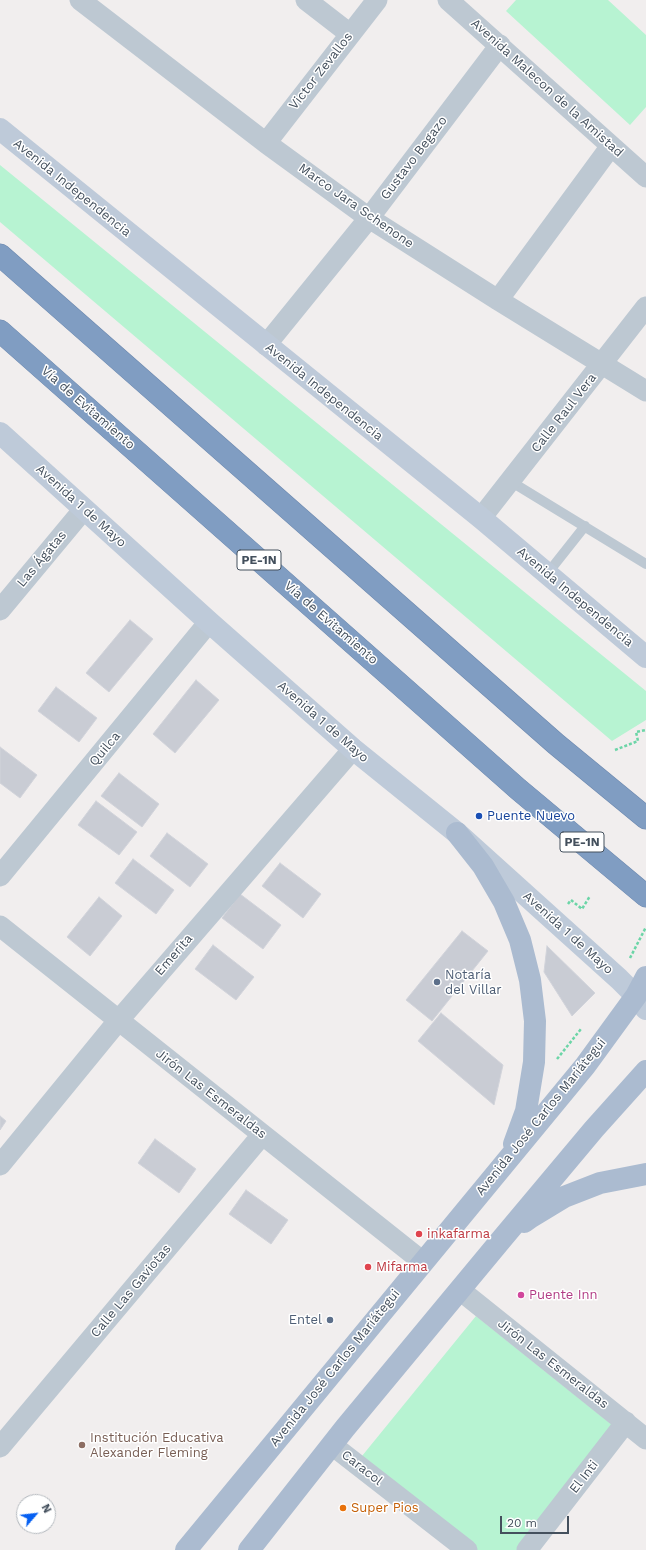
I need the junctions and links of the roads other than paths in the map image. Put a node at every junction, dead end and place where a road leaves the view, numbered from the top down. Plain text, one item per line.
1 (80, 0) edge
2 (306, 0) edge
3 (377, 0) edge
4 (448, 0) edge
5 (350, 34) junction
6 (500, 45) junction
7 (0, 129) edge
8 (266, 143) junction
9 (611, 146) junction
10 (646, 177) edge
11 (369, 218) junction
12 (0, 255) edge
13 (498, 300) junction
14 (646, 306) edge
15 (0, 331) edge
16 (266, 345) junction
17 (602, 364) junction
18 (646, 391) edge
19 (0, 433) edge
20 (510, 481) junction
21 (84, 509) junction
22 (481, 518) junction
23 (585, 526) junction
24 (646, 564) edge
25 (547, 574) junction
26 (0, 610) edge
27 (209, 622) junction
28 (646, 657) edge
29 (353, 749) junction
30 (646, 818) edge
31 (457, 833) junction
32 (0, 876) edge
33 (646, 896) edge
34 (0, 926) edge
35 (646, 977) edge
36 (641, 1002) edge
37 (118, 1021) junction
38 (646, 1071) edge
39 (262, 1135) junction
40 (509, 1157) junction
41 (0, 1165) edge
42 (646, 1174) edge
43 (501, 1240) junction
44 (423, 1262) junction
45 (460, 1290) junction
46 (626, 1422) junction
47 (646, 1439) edge
48 (332, 1444) junction
49 (0, 1447) edge
50 (186, 1550) edge
51 (249, 1550) edge
52 (467, 1550) edge
53 (527, 1550) edge

1 - 8 street, Marco Jara Schenone
2 - 5 street
3 - 5 street, Victor Zevallos
4 - 6 street, Avenida Malecon de la Amistad
5 - 8 street, Victor Zevallos
6 - 9 street, Avenida Malecon de la Amistad
6 - 11 street, Gustavo Begazo
7 - 16 main road, Avenida Independencia
8 - 11 street, Marco Jara Schenone
9 - 10 street, Avenida Malecon de la Amistad
9 - 13 street
11 - 13 street, Marco Jara Schenone
11 - 16 street, Gustavo Begazo
12 - 30 highway
13 - 17 street, Marco Jara Schenone
14 - 17 street, Calle Raul Vera
15 - 33 highway, Vía de Evitamiento / PE-1N
16 - 22 main road, Avenida Independencia
17 - 18 street, Marco Jara Schenone
17 - 20 street, Calle Raul Vera
19 - 21 main road, Avenida 1 de Mayo
20 - 22 street, Calle Raul Vera
20 - 23 lane
21 - 26 street, Las Ágatas
21 - 27 main road, Avenida 1 de Mayo
22 - 25 main road, Avenida Independencia
23 - 24 lane
23 - 25 lane
25 - 28 main road, Avenida Independencia
27 - 29 main road, Avenida 1 de Mayo
27 - 32 street, Quilca
29 - 31 main road, Avenida 1 de Mayo
29 - 37 street, Emerita
31 - 36 main road, Avenida 1 de Mayo
31 - 40 main road
34 - 37 street, Jirón Las Esmeraldas
35 - 36 main road, Avenida José Carlos Mariátegui
36 - 40 main road, Avenida José Carlos Mariátegui
37 - 39 street, Jirón Las Esmeraldas
37 - 41 street, Emerita
38 - 43 main road
39 - 44 street, Jirón Las Esmeraldas
39 - 49 street, Calle Las Gaviotas
40 - 44 main road, Avenida José Carlos Mariátegui
42 - 43 main road
43 - 45 main road
44 - 50 main road, Avenida José Carlos Mariátegui
45 - 46 street, Jirón Las Esmeraldas
45 - 48 main road
46 - 47 street, Jirón Las Esmeraldas
46 - 53 street, El Inti
48 - 51 main road
48 - 52 street, Caracol

